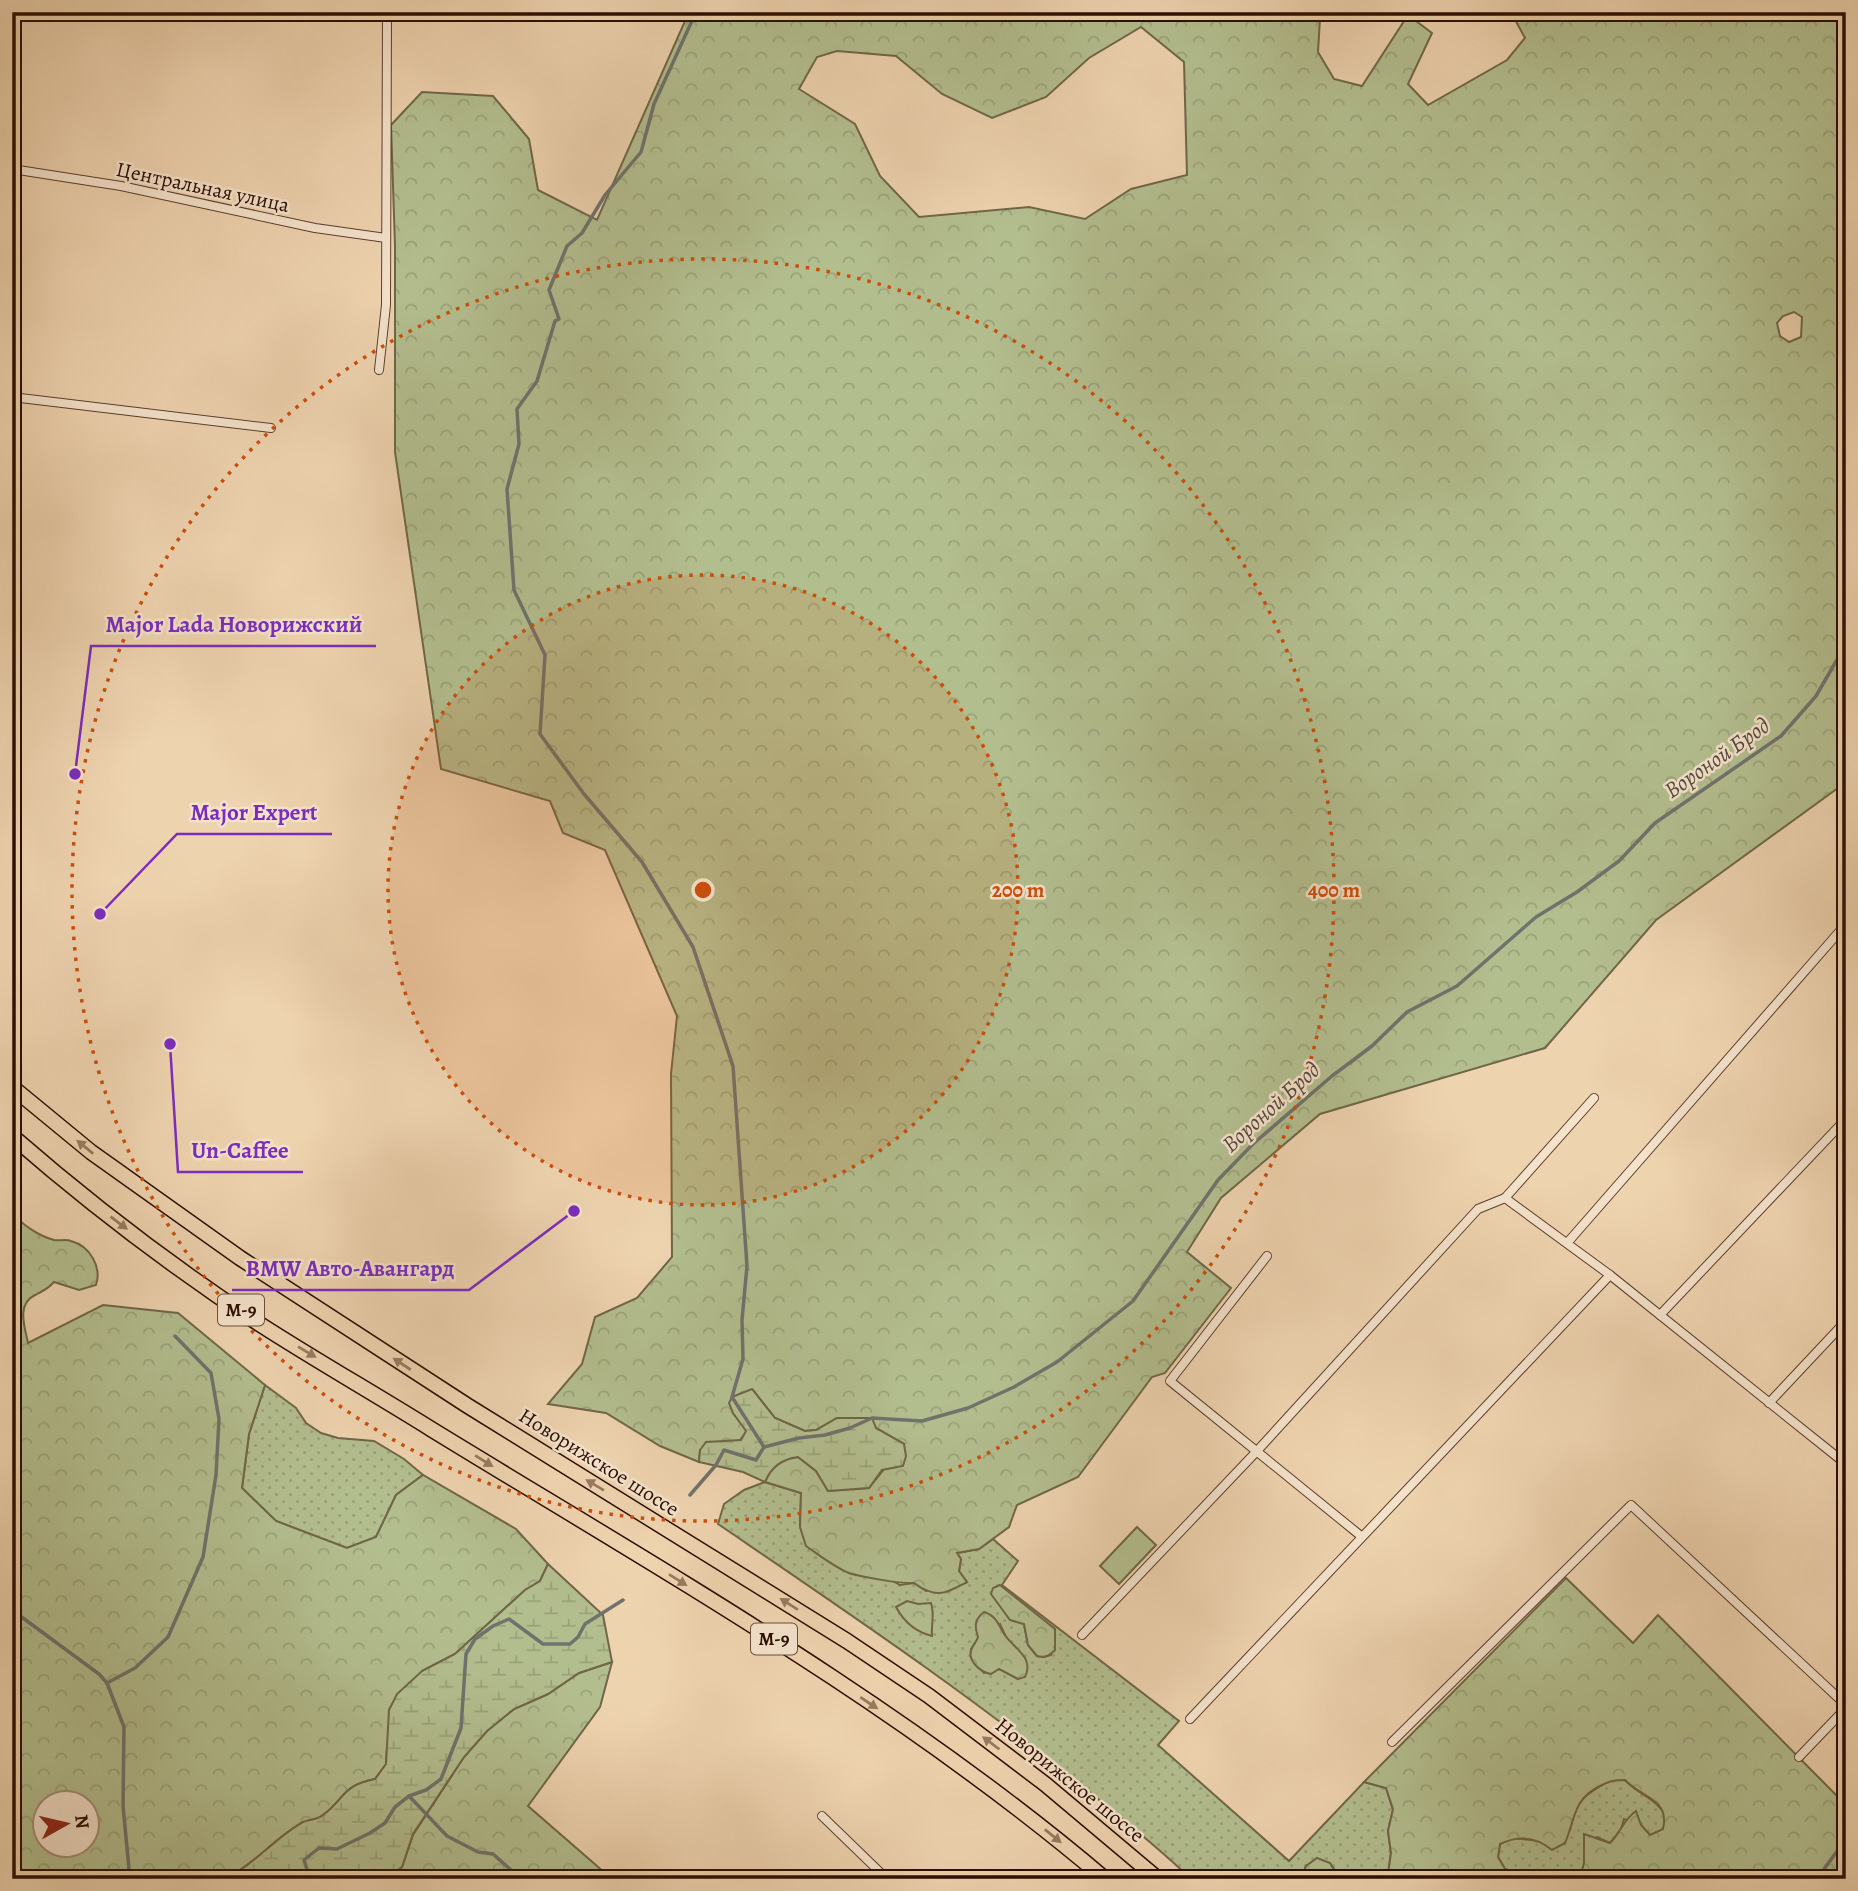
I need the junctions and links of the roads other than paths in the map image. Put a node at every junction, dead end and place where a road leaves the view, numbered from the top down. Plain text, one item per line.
1 (387, 12) edge
2 (12, 169) edge
3 (386, 238) junction
4 (379, 370) dead end
5 (12, 397) edge
6 (271, 428) dead end
7 (1846, 924) edge
8 (12, 1087) edge
9 (1594, 1098) dead end
10 (1846, 1119) edge
11 (12, 1136) edge
12 (1505, 1198) junction
13 (1568, 1242) junction
14 (1267, 1256) dead end
15 (1610, 1275) junction
16 (1660, 1315) junction
17 (1846, 1321) edge
18 (1769, 1403) junction
19 (1257, 1451) junction
20 (1846, 1465) edge
21 (1361, 1536) junction
22 (1082, 1635) dead end
23 (1846, 1706) edge
24 (1190, 1719) dead end
25 (1392, 1742) dead end
26 (1798, 1758) dead end
27 (822, 1816) dead end
28 (887, 1879) edge
29 (1105, 1879) edge
30 (1158, 1879) edge

1 - 3 street
2 - 3 street, Центральная улица
3 - 4 street
5 - 6 street
7 - 13 street
30 -> 8 highway, Новорижское шоссе / М-9
9 - 12 street
10 - 16 street
11 -> 29 highway, М-9
12 - 13 street
12 - 19 street
13 - 15 street
14 - 19 street
15 - 16 street
15 - 21 street
16 - 18 street
17 - 18 street
18 - 20 street
19 - 21 street
19 - 22 street
21 - 24 street
23 - 25 street
23 - 26 street
27 - 28 street

